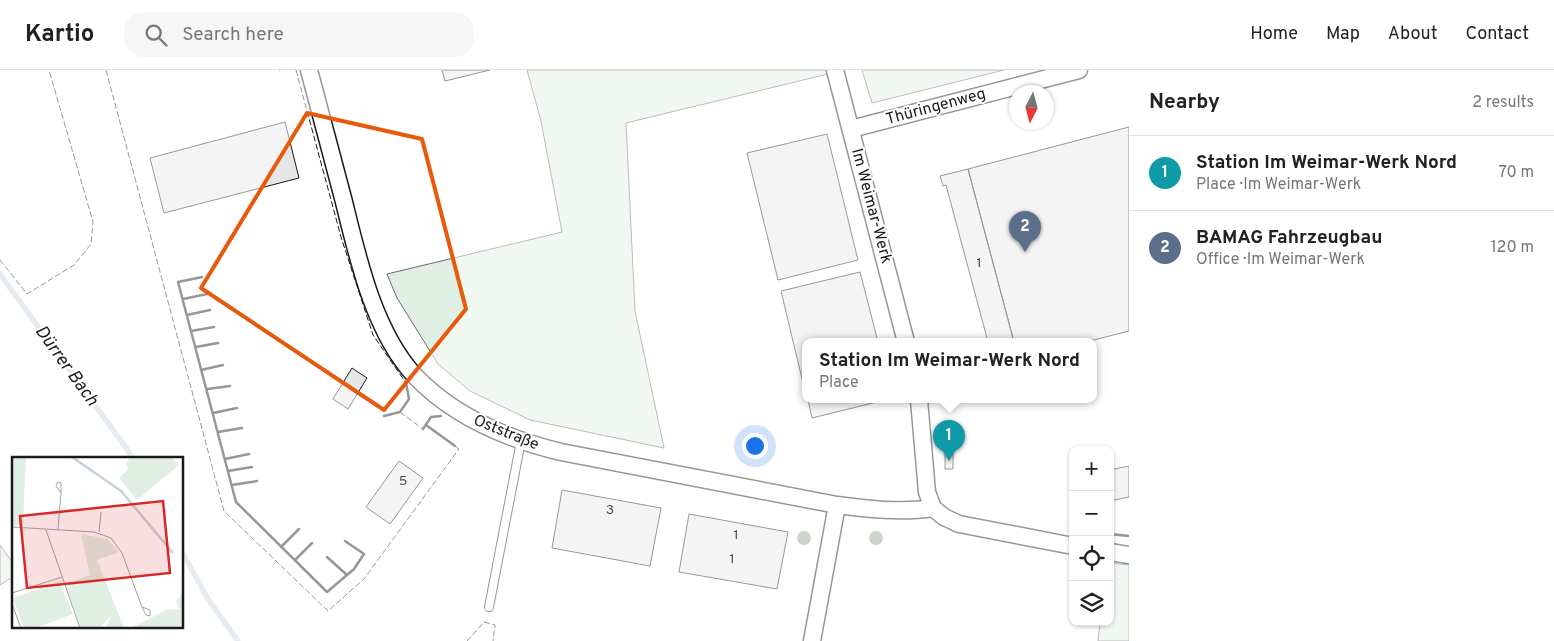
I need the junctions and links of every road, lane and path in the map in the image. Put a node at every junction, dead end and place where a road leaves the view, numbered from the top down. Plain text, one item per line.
1 (309, 70) edge
2 (835, 70) edge
3 (1079, 70) edge
4 (851, 129) junction
5 (905, 338) edge
6 (919, 403) edge
7 (521, 440) junction
8 (837, 505) junction
9 (933, 508) junction
10 (1069, 545) edge
11 (1114, 553) edge
12 (1129, 555) edge
13 (489, 607) dead end
14 (812, 641) edge

1 - 7 street, Oststraße
2 - 4 street, Im Weimar-Werk
3 - 4 street, Thüringenweg
4 - 5 street, Im Weimar-Werk
6 - 9 street
7 - 8 street, Oststraße
7 - 13 lane
8 - 9 street, Oststraße
8 - 14 street
9 - 10 street
11 - 12 street

